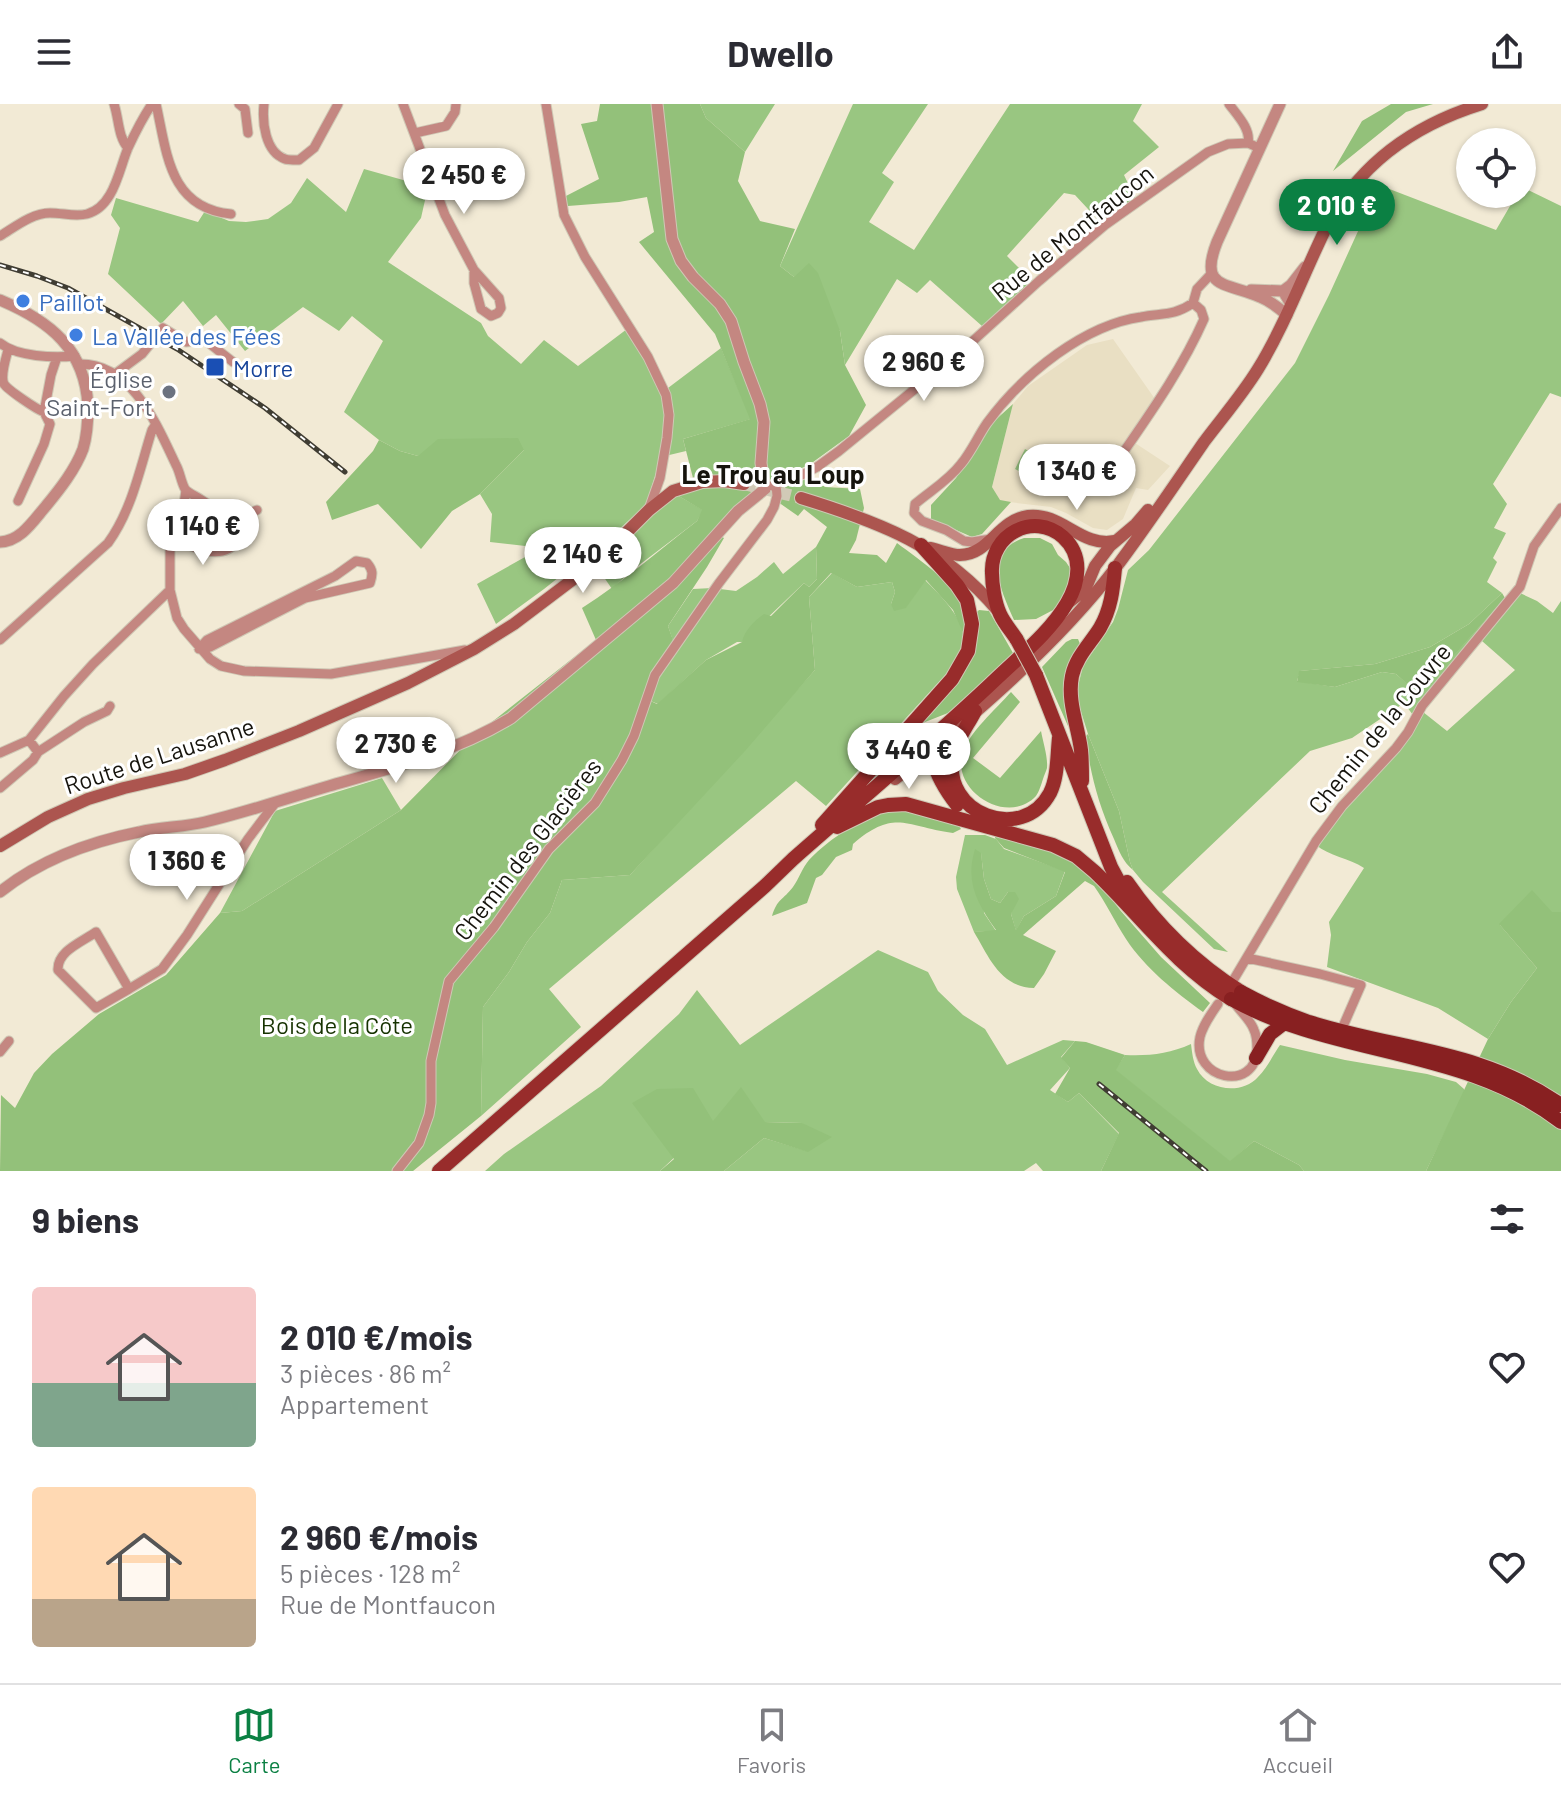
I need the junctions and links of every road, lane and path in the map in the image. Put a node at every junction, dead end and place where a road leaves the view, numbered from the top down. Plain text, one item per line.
1 (114, 104) edge
2 (154, 104) edge
3 (239, 104) edge
4 (264, 104) edge
5 (338, 104) edge
6 (403, 104) edge
7 (456, 104) edge
8 (546, 104) edge
9 (657, 104) edge
10 (1229, 104) edge
11 (1280, 104) edge
12 (1482, 104) edge
13 (248, 133) dead end
14 (415, 133) junction
15 (1254, 146) junction
16 (128, 148) junction
17 (231, 214) dead end
18 (0, 236) edge
19 (1310, 261) junction
20 (474, 270) junction
21 (1212, 273) junction
22 (1244, 291) junction
23 (1283, 291) junction
24 (0, 300) edge
25 (1193, 303) junction
26 (1289, 309) junction
27 (4, 347) edge
28 (57, 357) junction
29 (77, 360) junction
30 (233, 362) dead end
31 (115, 374) junction
32 (44, 412) junction
33 (156, 424) junction
34 (1206, 439) junction
35 (1118, 460) dead end
36 (660, 478) junction
37 (744, 484) tunnel mouth
38 (771, 486) junction
39 (186, 490) junction
40 (673, 491) junction
41 (801, 498) tunnel mouth
42 (18, 501) dead end
43 (1561, 508) edge
44 (257, 510) dead end
45 (649, 510) junction
46 (956, 536) junction
47 (173, 537) junction
48 (991, 539) junction
49 (1091, 541) junction
50 (1115, 541) junction
51 (236, 543) dead end
52 (921, 545) junction
53 (3, 546) edge
54 (949, 552) junction
55 (1101, 557) junction
56 (1115, 568) junction
57 (1103, 582) junction
58 (170, 590) junction
59 (1067, 604) junction
60 (266, 614) junction
61 (1000, 614) junction
62 (0, 640) edge
63 (199, 649) junction
64 (474, 649) junction
65 (110, 706) dead end
66 (975, 711) junction
67 (1059, 734) junction
68 (29, 740) junction
69 (932, 743) junction
70 (38, 752) junction
71 (0, 753) edge
72 (0, 788) edge
73 (1083, 794) junction
74 (276, 802) junction
75 (971, 821) junction
76 (839, 825) junction
77 (1104, 844) junction
78 (0, 846) edge
79 (793, 859) junction
80 (765, 886) junction
81 (0, 892) edge
82 (1146, 926) junction
83 (1247, 958) junction
84 (129, 989) junction
85 (1231, 994) junction
86 (1283, 1024) junction
87 (1341, 1031) junction
88 (9, 1041) dead end
89 (0, 1052) edge
90 (1256, 1058) junction
91 (1561, 1105) edge
92 (1561, 1122) edge
93 (397, 1171) edge
94 (439, 1171) edge

1 - 16 street
2 - 16 street
2 - 17 street
3 - 13 street
4 - 5 street
6 - 14 street
7 - 14 street
8 - 36 street
9 - 38 street
10 - 15 street
11 - 15 street
12 - 19 main road
14 - 20 street
15 - 21 street
15 - 38 street, Rue de Montfaucon
16 - 18 street
19 - 23 street
19 - 26 main road
20 - 20 street
21 - 22 street
21 - 25 street
22 - 23 street
22 - 26 street
23 - 26 street
24 - 29 street
25 - 35 street
25 - 46 street
26 - 34 main road
27 - 28 street
27 - 32 street
28 - 29 street
28 - 32 street
29 - 31 street
29 - 53 street
30 - 31 street
31 - 33 street
32 - 42 street
33 - 39 street
33 - 62 street
34 - 50 main road
34 - 56 main road
36 - 40 street
36 - 45 street
37 - 40 main road, Route de Lausanne
38 - 74 street
38 - 93 street, Chemin des Glacières
39 - 44 street
39 - 47 street
40 - 45 main road, Route de Lausanne
41 - 52 main road
43 - 83 street, Chemin de la Couvre
45 - 64 main road, Route de Lausanne
46 - 48 street
46 - 54 street
47 - 51 street
47 - 58 street
48 - 49 main road
48 - 54 main road
49 - 50 main road
49 - 55 main road
50 - 55 main road
52 - 54 main road
52 - 61 main road
52 - 79 main road
55 - 57 main road
55 - 59 main road
56 - 57 main road
56 - 73 main road
57 - 66 main road
58 - 63 street
58 - 68 street
59 - 61 main road
59 - 69 main road
60 - 60 street
60 - 63 street
61 - 67 main road, bridge
63 - 64 street
64 - 78 main road, Route de Lausanne
65 - 70 street
66 - 67 main road
66 - 69 main road
67 - 73 main road
68 - 70 street
68 - 71 street
69 - 75 main road
69 - 76 main road
69 - 79 main road
70 - 72 street
73 - 77 main road
74 - 81 street
74 - 84 street
75 - 76 main road
75 - 82 main road
76 - 80 main road
77 - 82 main road
77 - 85 main road
79 - 80 main road
80 - 94 main road
82 - 85 main road
83 - 85 street, Chemin de la Couvre
83 - 87 street
84 - 84 street
85 - 86 highway
85 - 87 highway
85 - 90 street
85 - 90 street, Chemin de la Couvre
86 - 90 highway
86 - 92 highway
87 - 91 highway
88 - 89 street

